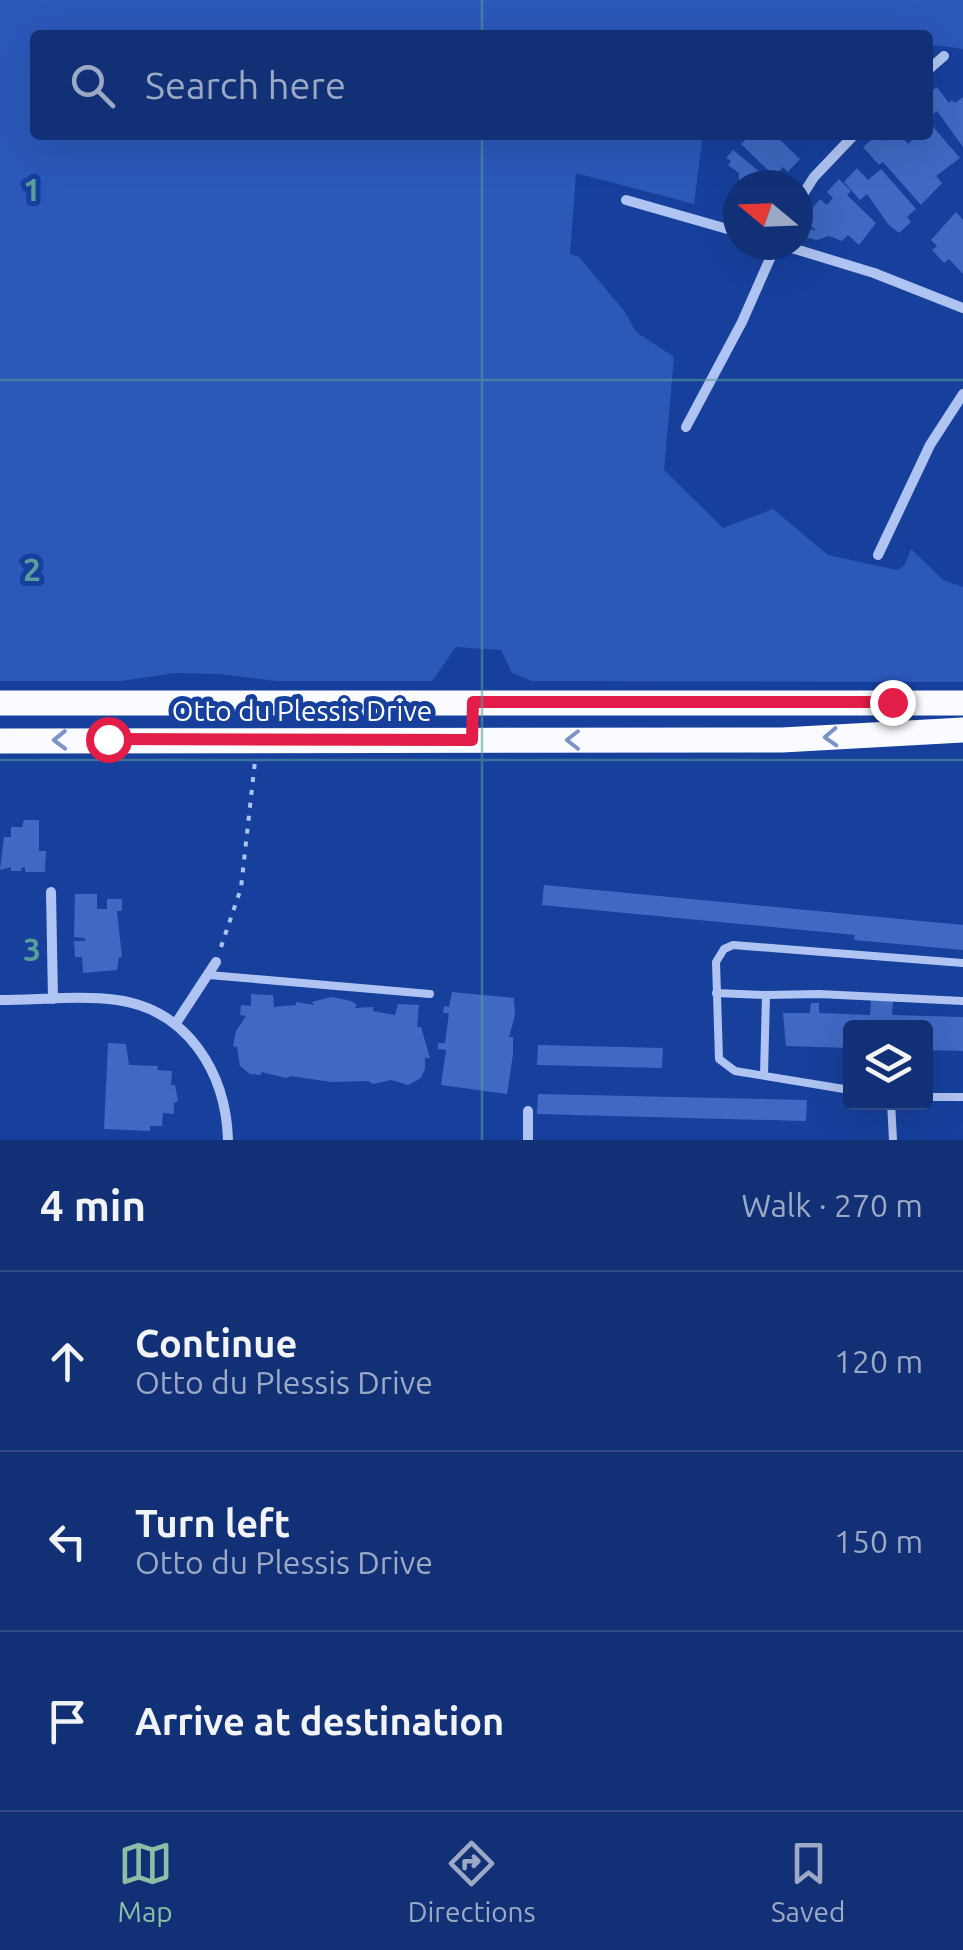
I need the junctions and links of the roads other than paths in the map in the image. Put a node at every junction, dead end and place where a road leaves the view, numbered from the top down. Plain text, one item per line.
1 (944, 56) dead end
2 (933, 66) edge
3 (849, 140) edge
4 (813, 178) edge
5 (626, 200) dead end
6 (723, 228) edge
7 (813, 255) edge
8 (772, 260) edge
9 (963, 308) edge
10 (963, 394) edge
11 (686, 427) dead end
12 (878, 555) dead end
13 (473, 702) junction
14 (963, 702) edge
15 (0, 703) edge
16 (963, 730) edge
17 (0, 740) edge
18 (472, 740) junction
19 (50, 892) dead end
20 (216, 962) road end
21 (963, 962) edge
22 (209, 975) junction
23 (716, 992) junction
24 (430, 994) dead end
25 (766, 994) junction
26 (0, 1000) edge
27 (53, 1000) junction
28 (963, 1001) edge
29 (176, 1023) junction
30 (764, 1074) junction
31 (843, 1089) edge
32 (933, 1097) edge
33 (963, 1097) edge
34 (892, 1110) edge
35 (528, 1111) dead end
36 (228, 1140) edge
37 (528, 1140) edge
38 (894, 1140) edge

1 - 2 street
3 - 4 street
5 - 6 street
7 - 9 street
8 - 11 street
10 - 12 street
13 - 14 main road, Otto du Plessis Drive
13 - 15 main road, Otto du Plessis Drive
13 - 18 main road
16 -> 18 main road, Otto du Plessis Drive
18 -> 17 main road, Otto du Plessis Drive
19 - 27 street
20 - 22 street
21 - 23 lane
22 - 24 lane
22 - 29 street
23 - 25 lane
23 - 30 lane
25 - 28 lane
25 - 30 lane
26 - 27 street
27 - 29 street
29 - 36 street
30 - 31 lane
32 - 33 lane
34 - 38 lane
35 - 37 street

